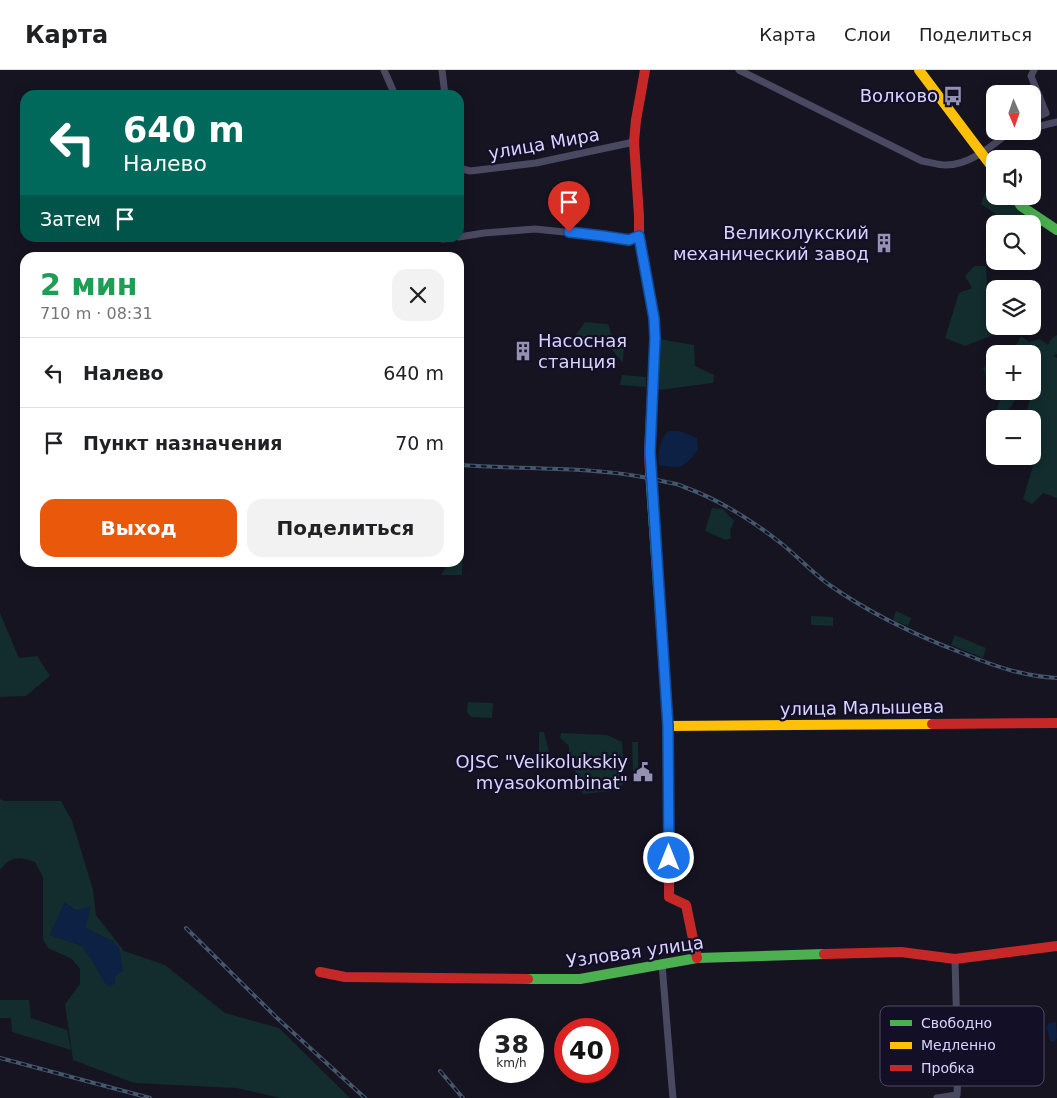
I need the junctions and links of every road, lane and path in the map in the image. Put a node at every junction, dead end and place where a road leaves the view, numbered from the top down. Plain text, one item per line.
1 (384, 70) edge
2 (442, 70) edge
3 (645, 70) edge
4 (739, 70) edge
5 (919, 70) edge
6 (1034, 70) edge
7 (1035, 85) edge
8 (393, 90) edge
9 (445, 90) edge
10 (1041, 101) edge
11 (1041, 115) edge
12 (1057, 122) edge
13 (1041, 126) edge
14 (998, 140) edge
15 (634, 142) junction
16 (980, 151) junction
17 (986, 159) edge
18 (464, 169) edge
19 (1020, 205) edge
20 (1057, 230) edge
21 (464, 236) edge
22 (639, 236) junction
23 (1057, 723) edge
24 (668, 726) junction
25 (1057, 946) edge
26 (697, 958) junction
27 (955, 959) junction
28 (662, 964) junction
29 (320, 972) dead end
30 (956, 1006) edge
31 (957, 1096) edge
32 (673, 1098) edge
33 (937, 1098) edge

1 - 8 street
2 - 9 street
3 - 15 street
4 - 16 street
5 - 16 street
6 - 7 street
10 - 11 street
12 - 13 street
14 - 16 street
15 - 18 street, улица Мира
15 - 22 street
16 - 17 street
19 - 20 street
21 - 22 street
22 - 24 street
23 - 24 street, улица Малышева
24 - 26 street
25 - 27 street, Узловая улица
26 - 27 street, Узловая улица
26 - 28 street, Узловая улица
27 - 30 street
28 - 29 street, Узловая улица
28 - 32 street
31 - 33 street

